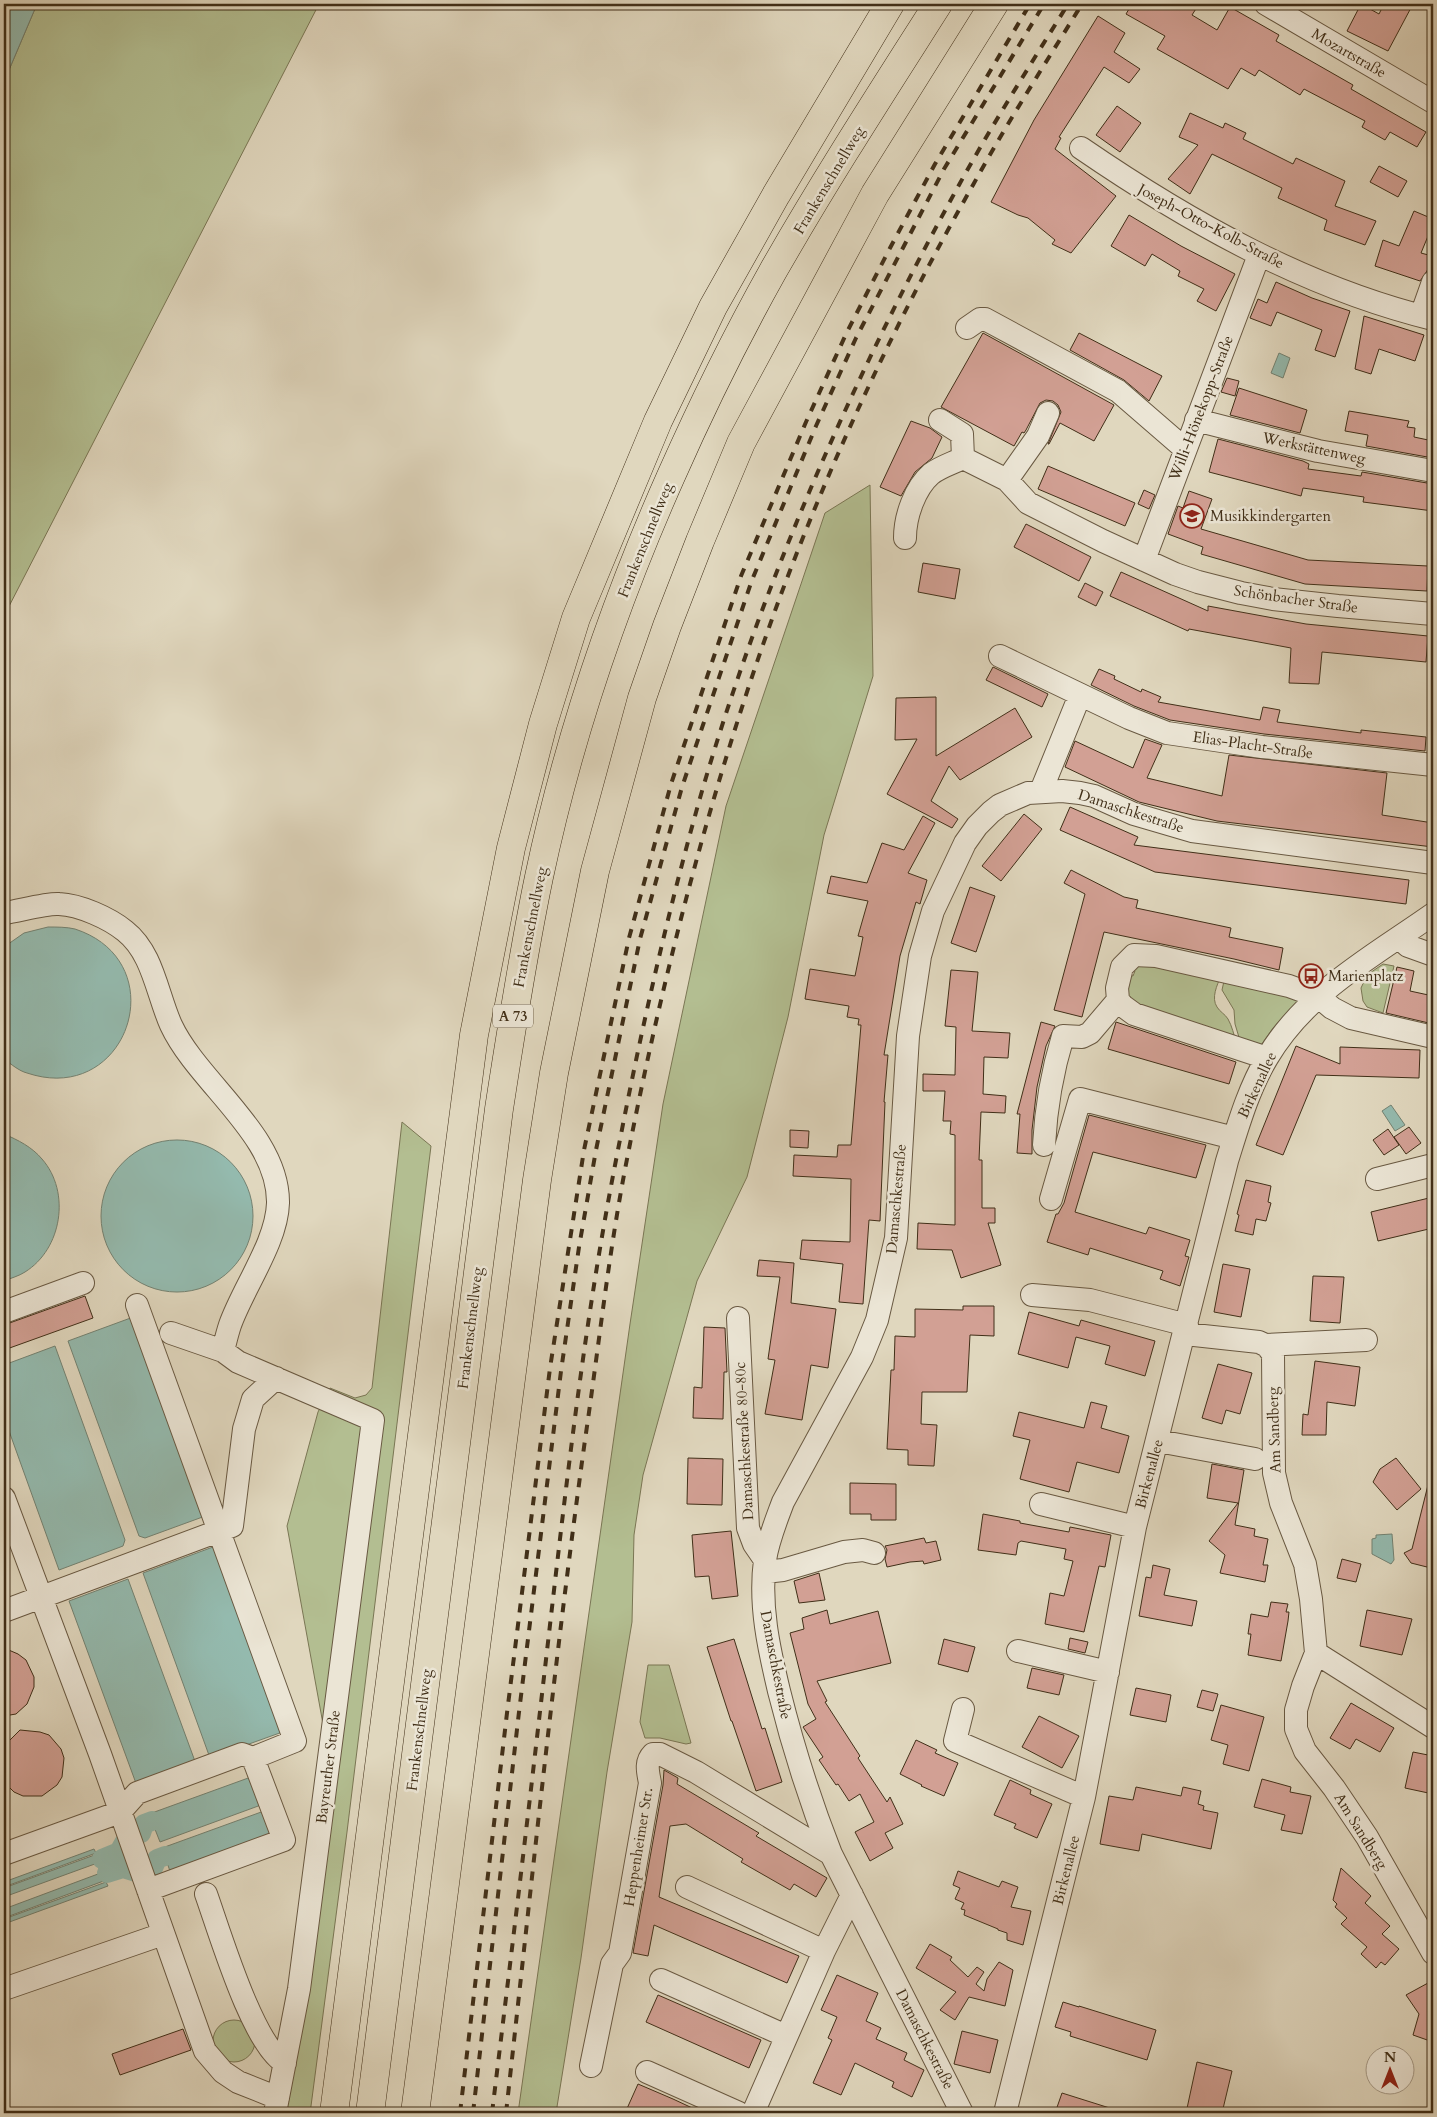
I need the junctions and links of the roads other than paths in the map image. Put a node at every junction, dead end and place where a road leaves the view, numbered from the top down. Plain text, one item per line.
1 (890, 4) edge
2 (938, 4) edge
3 (994, 4) edge
4 (1266, 4) edge
5 (1433, 102) edge
6 (1081, 148) dead end
7 (1259, 255) junction
8 (1433, 282) edge
9 (1427, 318) edge
10 (967, 328) dead end
11 (1048, 413) dead end
12 (940, 420) dead end
13 (1196, 420) junction
14 (1186, 449) junction
15 (963, 458) junction
16 (1433, 471) edge
17 (1007, 480) junction
18 (905, 538) dead end
19 (1144, 560) junction
20 (1433, 614) edge
21 (1000, 656) dead end
22 (1080, 695) junction
23 (1433, 765) edge
24 (1041, 792) junction
25 (1433, 863) edge
26 (4, 913) edge
27 (1433, 914) edge
28 (1398, 938) junction
29 (1433, 955) edge
30 (1319, 997) junction
31 (1118, 1000) junction
32 (1433, 1037) edge
33 (1267, 1058) junction
34 (1234, 1138) junction
35 (1044, 1145) dead end
36 (1433, 1165) edge
37 (1377, 1179) dead end
38 (1051, 1199) dead end
39 (83, 1283) dead end
40 (1032, 1295) dead end
41 (137, 1305) dead end
42 (4, 1312) edge
43 (738, 1318) dead end
44 (1186, 1330) junction
45 (171, 1333) dead end
46 (1366, 1340) dead end
47 (1265, 1345) junction
48 (223, 1351) junction
49 (276, 1378) junction
50 (1158, 1441) junction
51 (1255, 1459) dead end
52 (4, 1498) edge
53 (1041, 1504) dead end
54 (8, 1523) edge
55 (1135, 1527) junction
56 (220, 1532) junction
57 (874, 1553) dead end
58 (765, 1566) junction
59 (42, 1598) junction
60 (4, 1611) edge
61 (1018, 1651) dead end
62 (1316, 1653) junction
63 (1108, 1672) junction
64 (963, 1709) dead end
65 (1433, 1727) edge
66 (253, 1758) junction
67 (1084, 1797) junction
68 (120, 1812) junction
69 (4, 1854) edge
70 (831, 1854) junction
71 (687, 1887) dead end
72 (148, 1890) junction
73 (206, 1894) dead end
74 (852, 1895) junction
75 (163, 1934) junction
76 (824, 1951) junction
77 (1433, 1953) edge
78 (661, 1980) dead end
79 (4, 1989) edge
80 (786, 2036) junction
81 (285, 2063) junction
82 (591, 2066) dead end
83 (647, 2072) dead end
84 (276, 2106) edge
85 (334, 2113) edge
86 (370, 2113) edge
87 (415, 2113) edge
88 (739, 2113) edge
89 (753, 2113) edge
90 (962, 2113) edge
91 (1005, 2113) edge

1 - 85 main road, A 73
2 - 86 main road, Frankenschnellweg / A 73
3 - 87 main road
4 - 5 street, Mozartstraße
6 - 7 street, Joseph-Otto-Kolb-Straße
7 - 9 street, Joseph-Otto-Kolb-Straße
7 - 13 street, Willi-Hönekopp-Straße
8 - 9 street
10 - 14 street
11 - 17 street
12 - 15 street
13 - 14 street, Willi-Hönekopp-Straße
13 - 16 street, Werkstättenweg
14 - 19 street, Willi-Hönekopp-Straße
15 - 17 street
15 - 18 street
17 - 19 street, Schönbacher Straße
19 - 20 street, Schönbacher Straße
21 - 22 street, Elias-Placht-Straße
22 - 23 street, Elias-Placht-Straße
22 - 24 street
24 - 25 street, Damaschkestraße
24 - 58 street, Damaschkestraße
26 - 48 street
27 - 28 street, Birkenallee
28 - 29 street
28 - 30 street, Birkenallee
30 - 31 street
30 - 32 street
30 - 33 street, Birkenallee
31 - 33 street
31 - 35 street
33 - 34 street, Birkenallee
34 - 38 street
34 - 44 street, Birkenallee
36 - 37 street
39 - 42 street
40 - 44 street
41 - 56 street
43 - 58 street, Damaschkestraße 80-80c
44 - 47 street
44 - 50 street, Birkenallee
45 - 48 street
46 - 47 street
47 - 62 street, Am Sandberg
48 - 49 street
49 - 56 street
49 - 81 street, Bayreuther Straße
50 - 51 street
50 - 55 street, Birkenallee
52 - 54 street
53 - 55 street
54 - 59 street
55 - 63 street, Birkenallee
56 - 59 street
56 - 66 street
57 - 58 street
58 - 70 street, Damaschkestraße
59 - 60 street
59 - 68 street
61 - 63 street
62 - 65 street
62 - 77 street, Am Sandberg
63 - 67 street, Birkenallee
64 - 67 street
66 - 68 street
66 - 72 street
67 - 91 street, Birkenallee
68 - 69 street
68 - 72 street
70 - 74 street, Damaschkestraße
70 - 82 street, Heppenheimer Str.
71 - 76 street
72 - 75 street
73 - 81 street
74 - 76 street
74 - 90 street, Damaschkestraße
75 - 79 street
75 - 84 street
76 - 80 street
78 - 80 street
80 - 89 street
81 - 84 street, Bayreuther Straße
83 - 88 street

